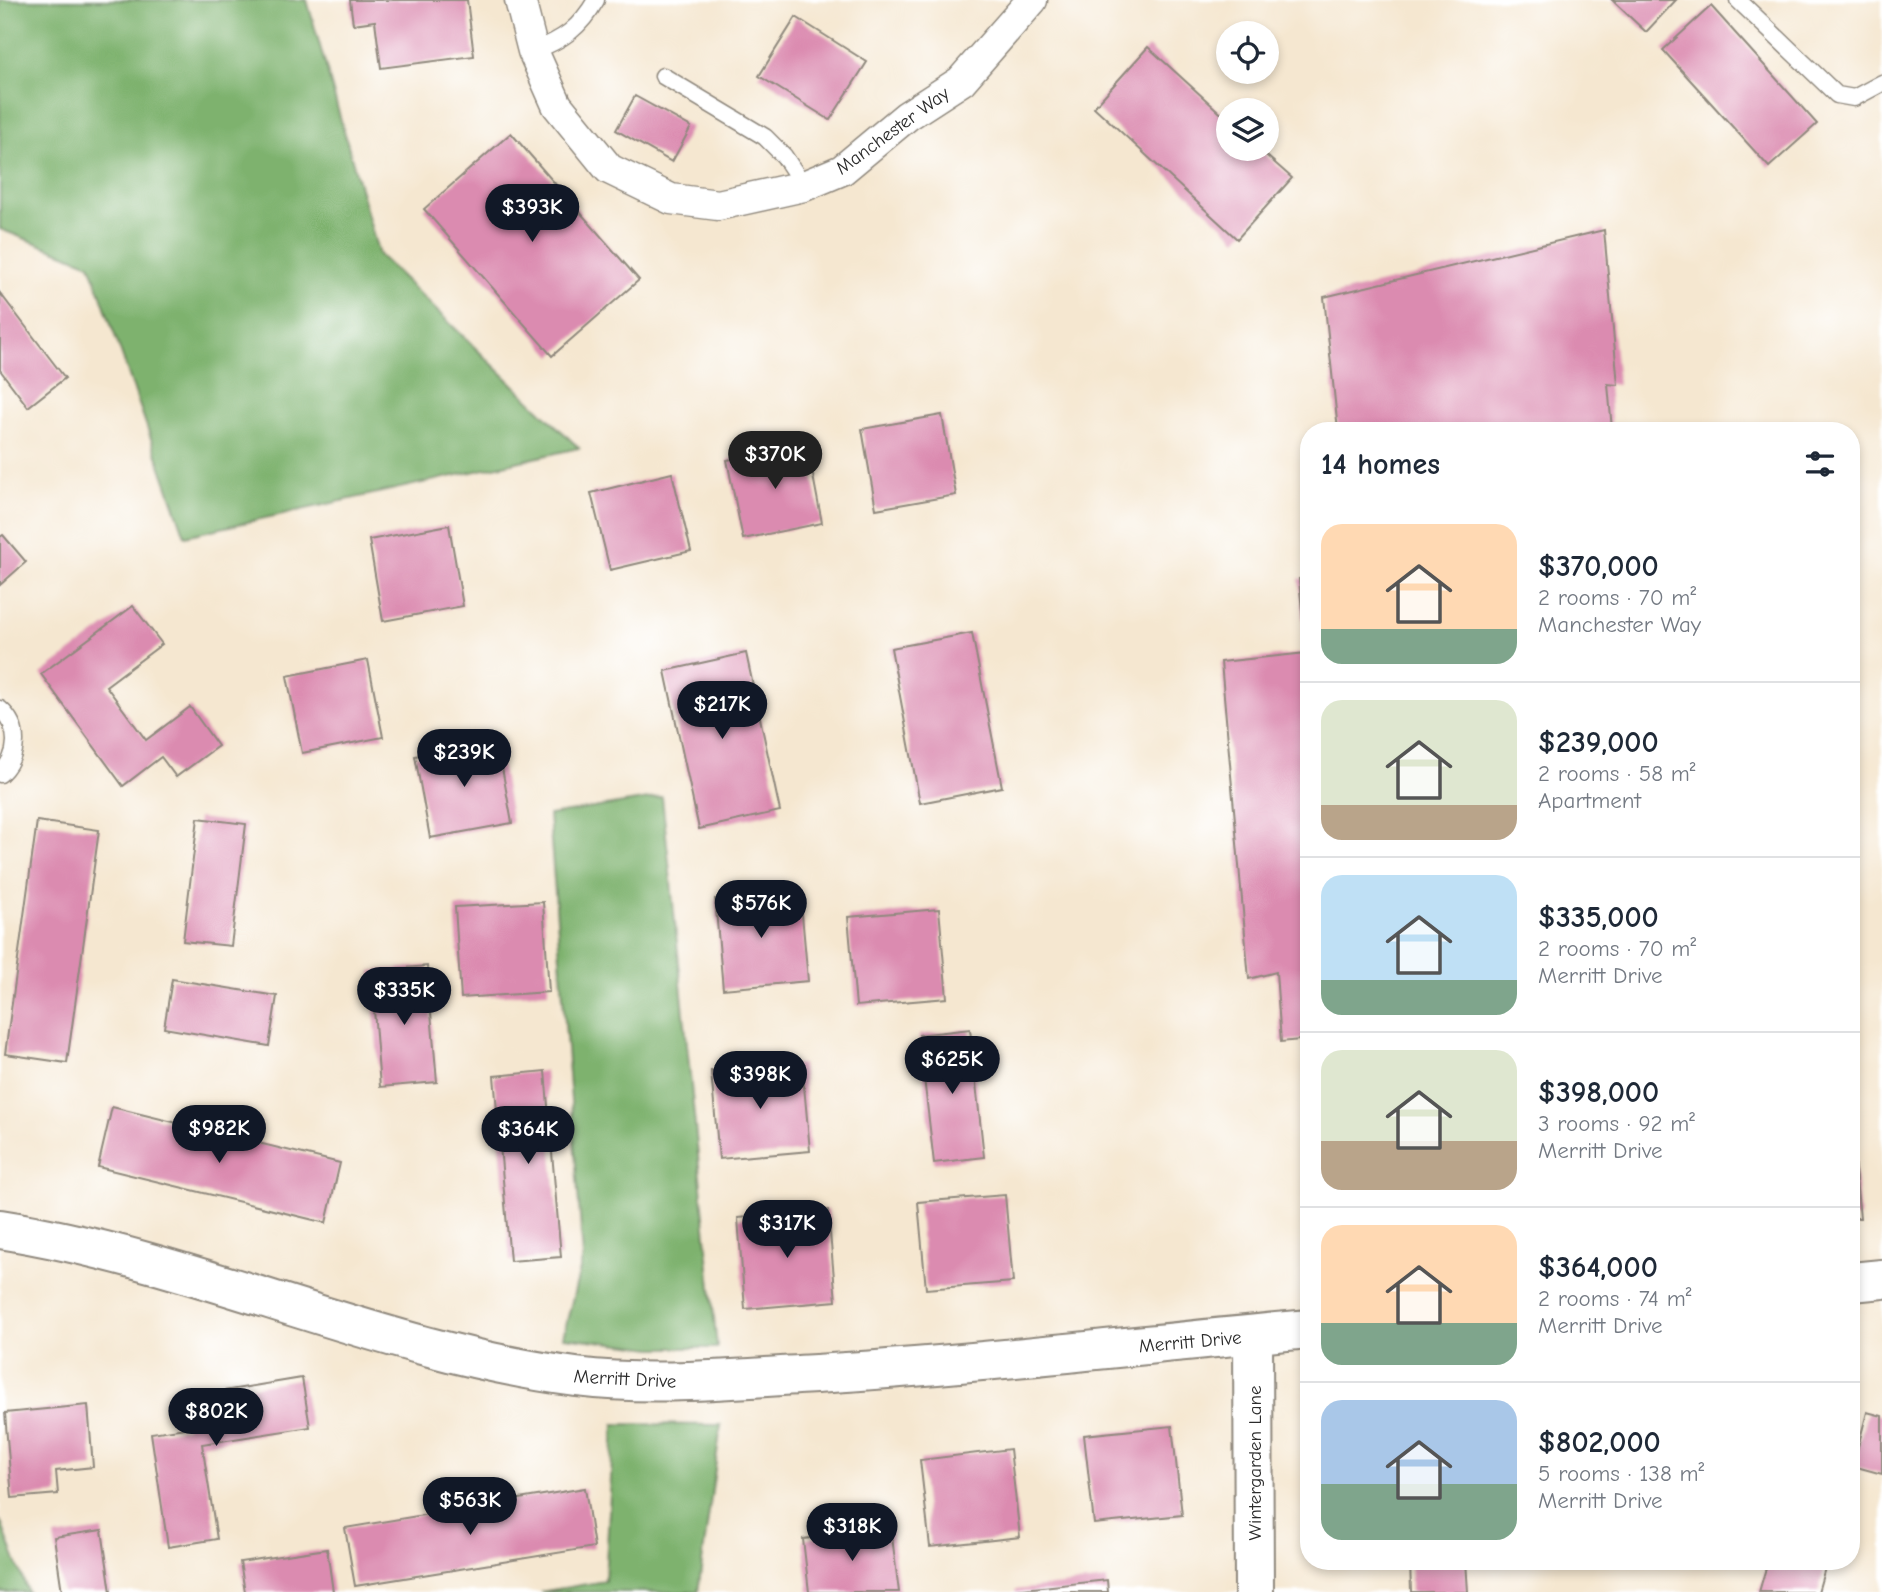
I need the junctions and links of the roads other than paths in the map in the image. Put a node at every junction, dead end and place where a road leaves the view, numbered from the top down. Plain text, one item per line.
1 (520, 0) edge
2 (596, 0) edge
3 (1032, 0) edge
4 (1738, 0) edge
5 (533, 51) junction
6 (663, 76) dead end
7 (1882, 83) edge
8 (804, 186) junction
9 (0, 709) edge
10 (0, 774) edge
11 (0, 1229) edge
12 (1882, 1279) edge
13 (1860, 1281) edge
14 (1300, 1330) edge
15 (1253, 1335) junction
16 (1254, 1592) edge

1 - 5 street, Manchester Way
2 - 5 lane
3 - 8 street, Manchester Way
4 - 7 lane
5 - 8 street, Manchester Way
6 - 8 lane
9 - 10 lane
11 - 15 street, Merritt Drive
12 - 13 street
14 - 15 street, Merritt Drive
15 - 16 street, Wintergarden Lane

